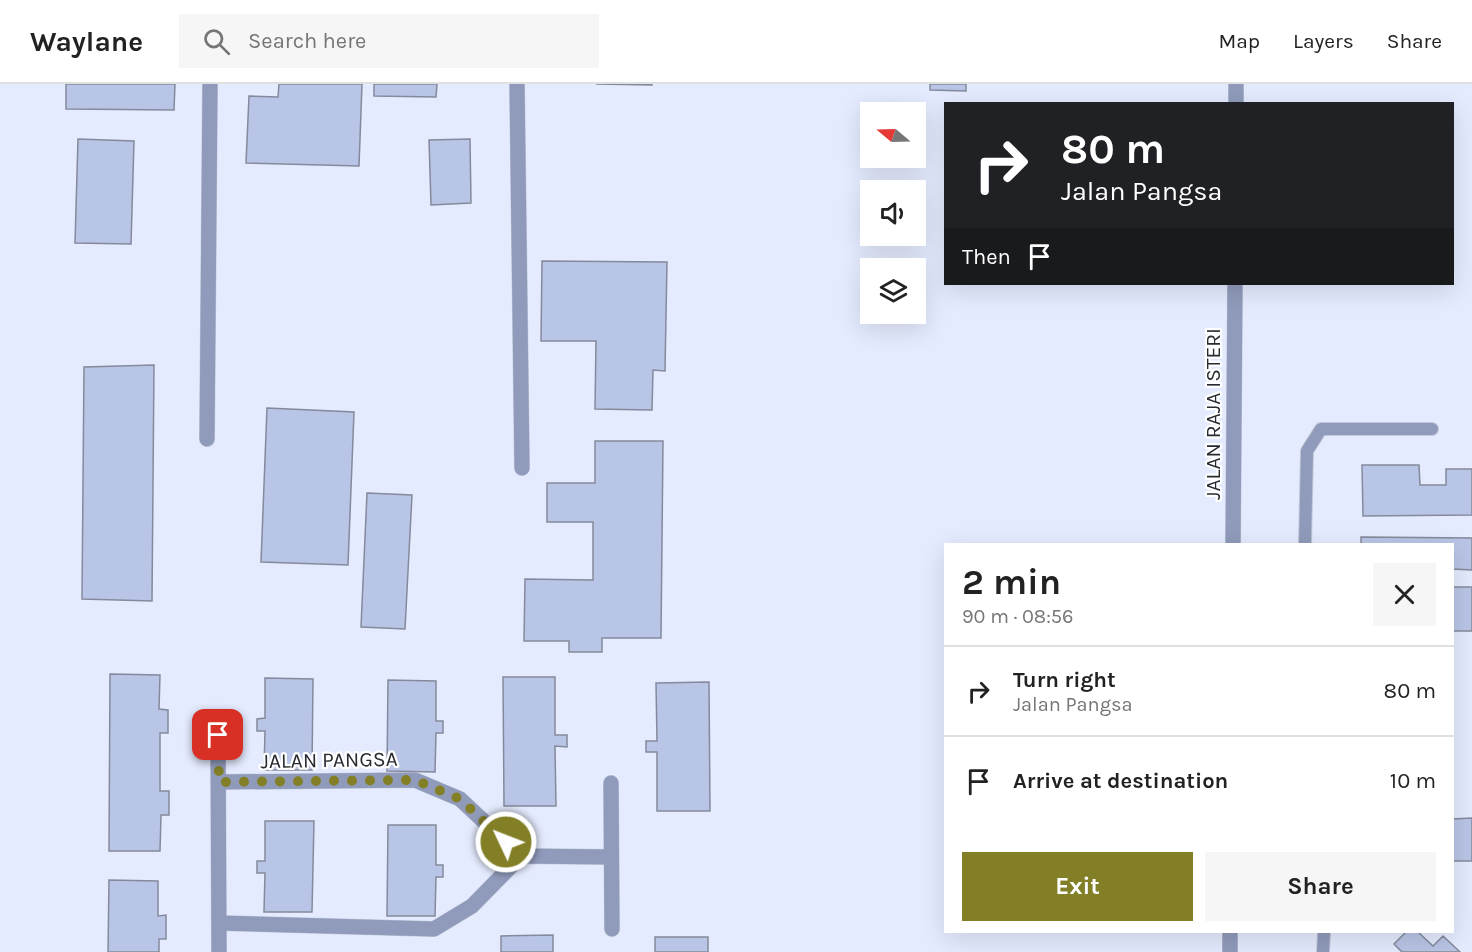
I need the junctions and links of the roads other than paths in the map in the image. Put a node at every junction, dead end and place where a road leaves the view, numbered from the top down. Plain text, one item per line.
1 (210, 84) edge
2 (517, 84) edge
3 (1236, 84) edge
4 (1236, 102) edge
5 (1235, 285) edge
6 (1432, 429) dead end
7 (207, 439) dead end
8 (522, 468) dead end
9 (1233, 543) edge
10 (1305, 543) edge
11 (218, 735) dead end
12 (219, 782) junction
13 (611, 783) dead end
14 (521, 856) junction
15 (611, 857) junction
16 (219, 923) junction
17 (612, 930) dead end
18 (1230, 933) edge
19 (1324, 933) edge
20 (219, 952) edge
21 (1230, 952) edge
22 (1323, 952) edge

1 - 7 street
2 - 8 street
3 - 4 street
5 - 9 street, JALAN RAJA ISTERI
6 - 10 lane
11 - 12 street
12 - 14 street, JALAN PANGSA
12 - 16 street
13 - 15 street
14 - 15 street
14 - 16 street
15 - 17 street
16 - 20 street
18 - 21 street
19 - 22 lane

